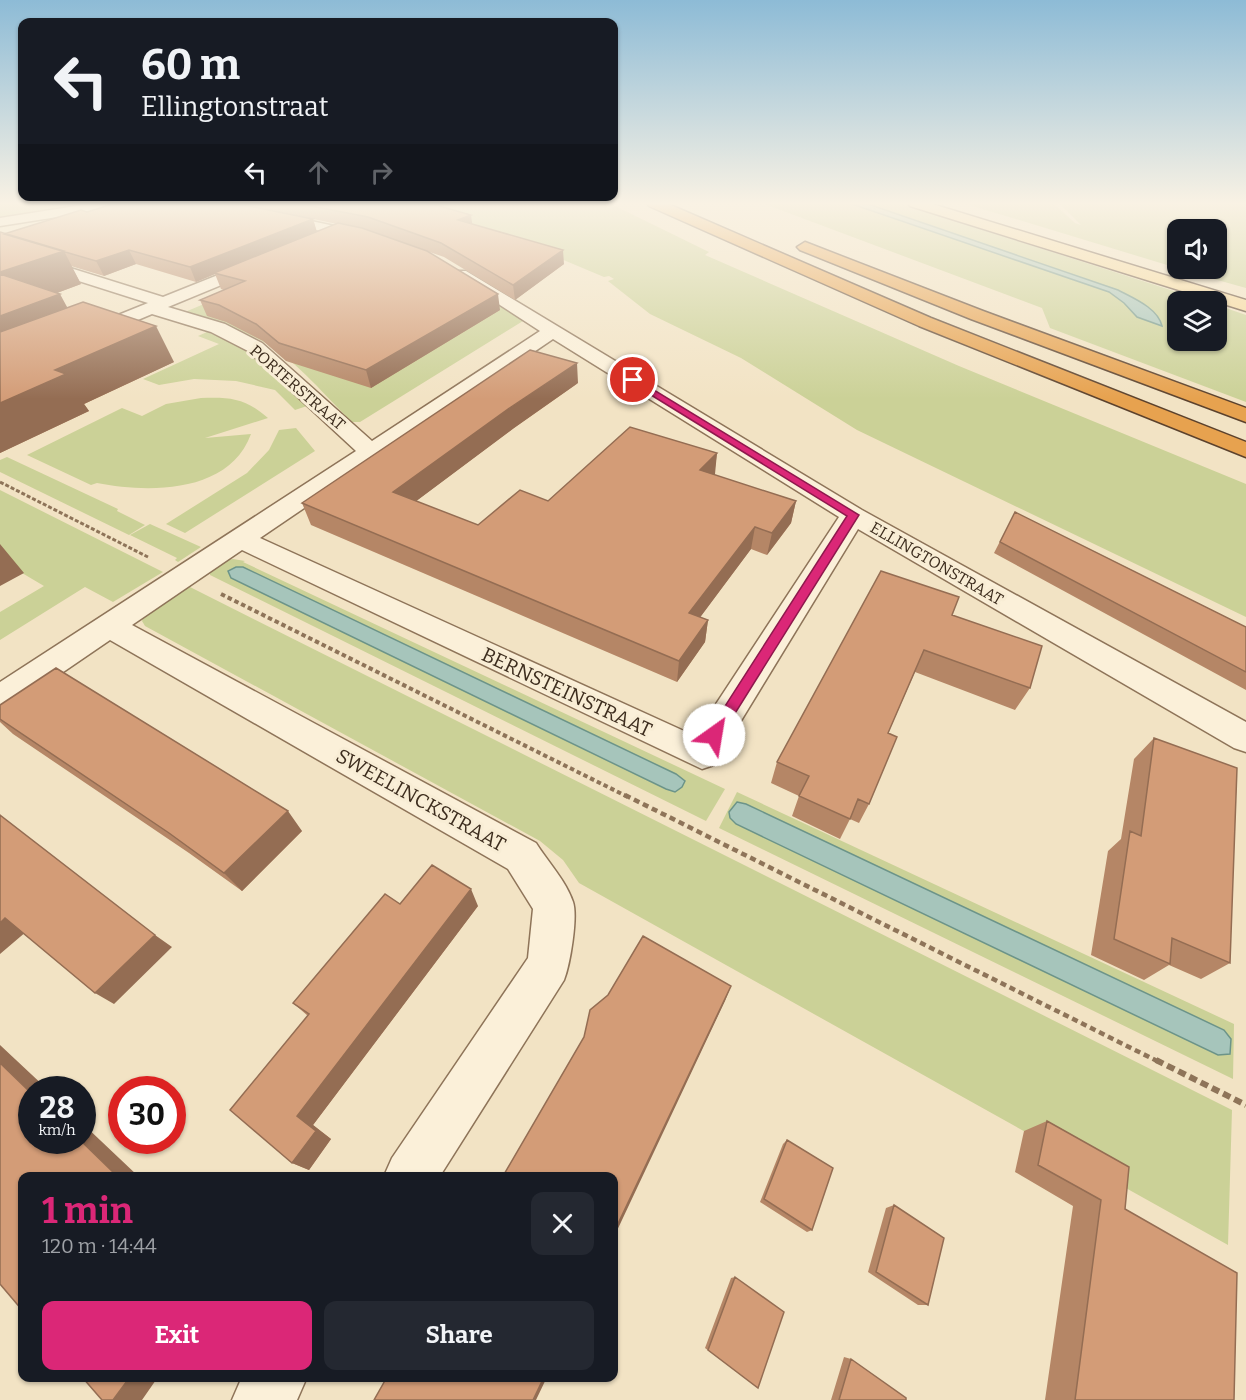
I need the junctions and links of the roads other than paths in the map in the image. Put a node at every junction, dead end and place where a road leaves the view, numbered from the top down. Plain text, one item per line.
1 (51, 268) edge
2 (249, 268) edge
3 (449, 268) edge
4 (802, 268) edge
5 (860, 268) edge
6 (1125, 268) edge
7 (1164, 268) edge
8 (1246, 293) edge
9 (158, 305) junction
10 (1246, 306) edge
11 (553, 332) junction
12 (75, 339) edge
13 (1246, 416) edge
14 (1246, 450) edge
15 (371, 452) junction
16 (853, 515) junction
17 (240, 539) junction
18 (109, 626) junction
19 (0, 698) edge
20 (1246, 738) edge
21 (413, 1172) edge
22 (274, 1382) edge
23 (262, 1400) edge

1 - 9 street, PORTERSTRAAT
2 - 9 street
3 - 11 street, ELLINGTONSTRAAT
4 - 14 highway
5 - 13 highway
6 - 10 main road
7 - 8 main road
9 - 12 street
9 - 15 street, PORTERSTRAAT
11 - 15 street
11 - 16 street, ELLINGTONSTRAAT
15 - 17 street
16 - 17 street, BERNSTEINSTRAAT
16 - 20 street, ELLINGTONSTRAAT
17 - 18 street
18 - 19 street
18 - 21 street, SWEELINCKSTRAAT
22 - 23 street

